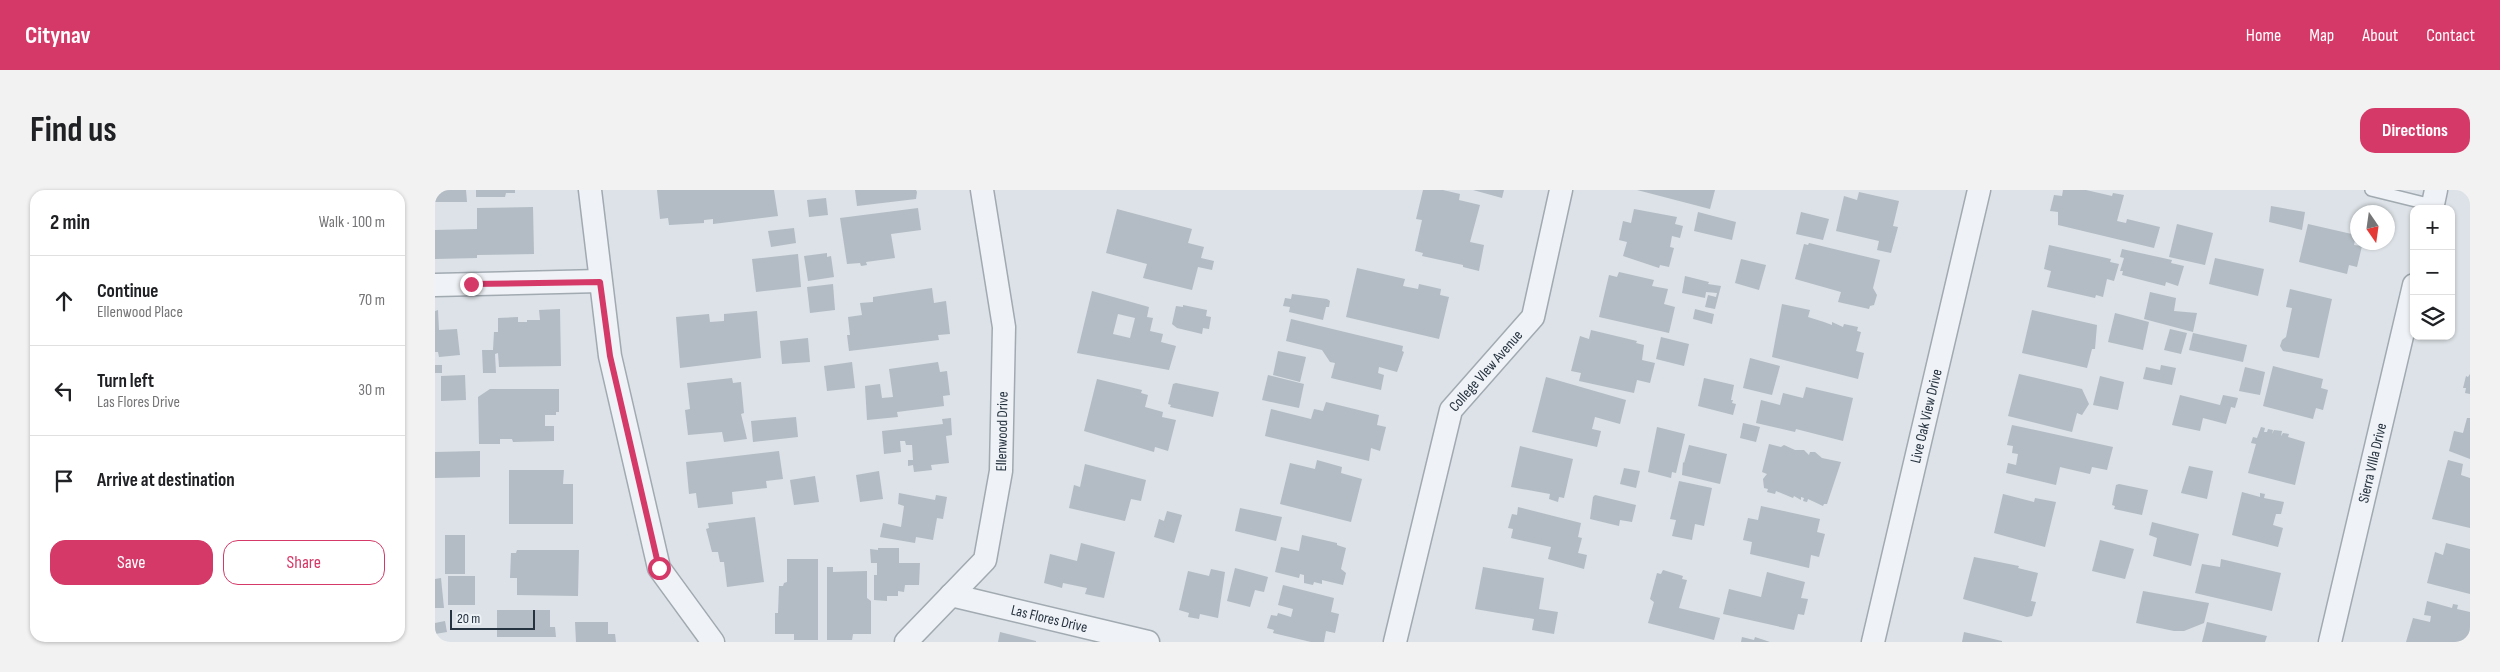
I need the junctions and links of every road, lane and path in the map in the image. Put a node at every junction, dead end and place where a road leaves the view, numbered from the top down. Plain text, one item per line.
1 (590, 190) edge
2 (982, 190) edge
3 (1561, 190) edge
4 (1979, 190) edge
5 (2371, 190) edge
6 (2433, 201) edge
7 (600, 282) junction
8 (435, 285) edge
9 (2412, 295) edge
10 (951, 595) junction
11 (713, 642) edge
12 (906, 642) edge
13 (1148, 642) edge
14 (1395, 642) edge
15 (1873, 642) edge
16 (2331, 642) edge

1 - 7 street
2 - 10 street, Ellenwood Drive
3 - 14 street, College VIew Avenue
4 - 15 street, Live Oak View Drive
5 - 6 lane
7 - 8 street
7 - 11 street
9 - 16 street, Sierra VIlla Drive
10 - 12 street, Ellenwood Drive
10 - 13 street, Las Flores Drive

